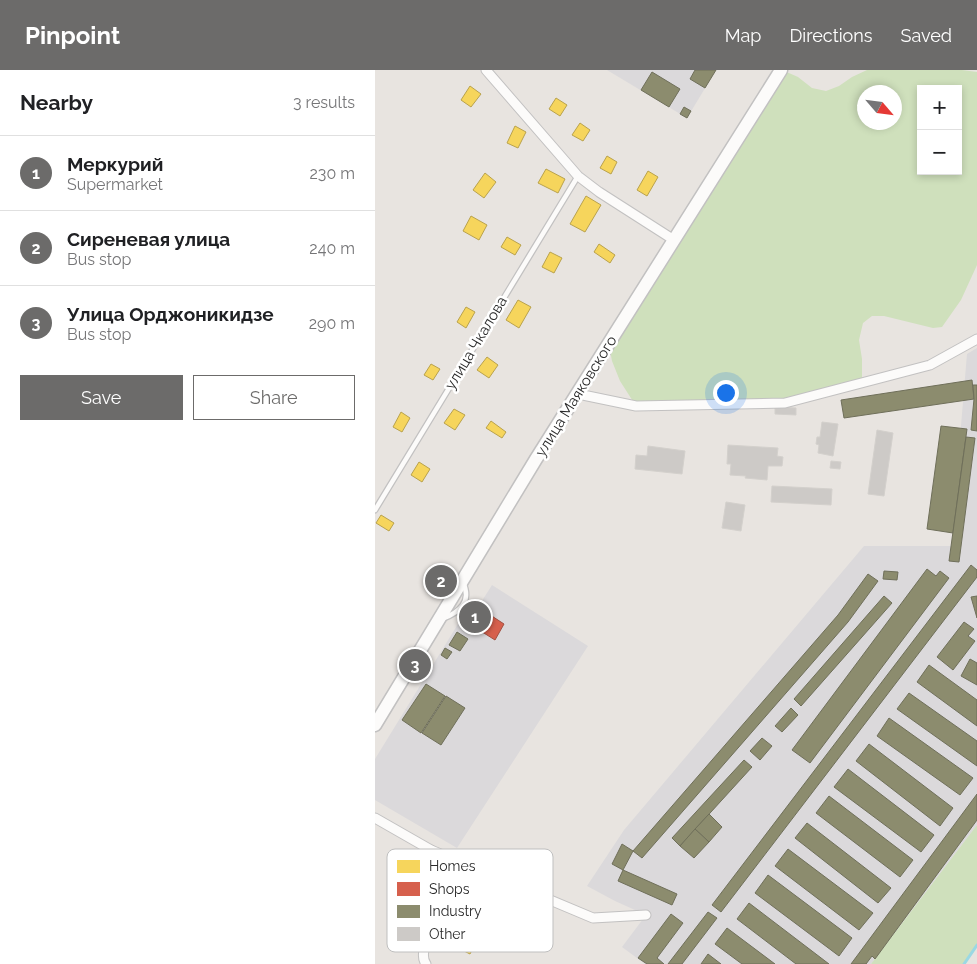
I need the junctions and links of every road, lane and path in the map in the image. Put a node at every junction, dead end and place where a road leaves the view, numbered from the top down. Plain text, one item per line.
1 (486, 70) edge
2 (781, 70) edge
3 (578, 176) junction
4 (674, 240) junction
5 (977, 340) edge
6 (578, 394) junction
7 (375, 510) edge
8 (375, 725) edge
9 (375, 818) edge
10 (429, 849) edge
11 (553, 901) edge
12 (646, 915) dead end
13 (424, 952) edge
14 (427, 964) edge

1 - 3 street
2 - 4 street, улица Маяковского
3 - 4 street
3 - 7 lane, улица Чкалова
4 - 6 street, улица Маяковского
5 - 6 street
6 - 8 street, улица Маяковского
9 - 10 street
11 - 12 street
13 - 14 street

